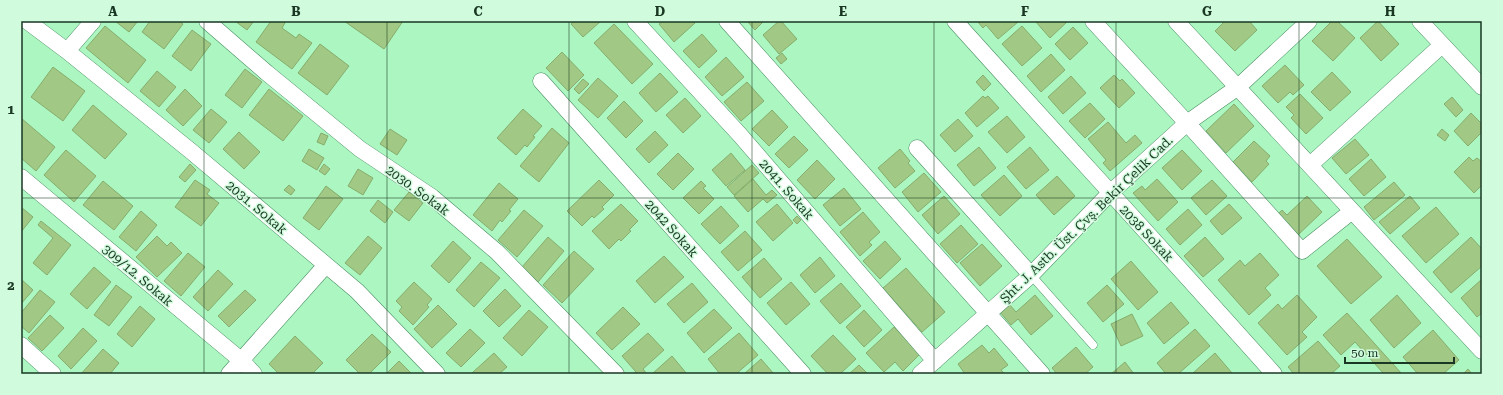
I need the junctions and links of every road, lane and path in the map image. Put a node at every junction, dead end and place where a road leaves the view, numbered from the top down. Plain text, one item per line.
1 (27, 21) edge
2 (93, 21) edge
3 (207, 21) edge
4 (635, 21) edge
5 (727, 21) edge
6 (955, 21) edge
7 (1093, 21) edge
8 (1176, 21) edge
9 (1310, 21) edge
10 (1420, 21) edge
11 (1442, 45) junction
12 (67, 51) junction
13 (1479, 77) edge
14 (541, 81) dead end
15 (1238, 87) junction
16 (1187, 123) junction
17 (917, 148) dead end
18 (1310, 165) junction
19 (21, 177) edge
20 (1110, 193) junction
21 (1352, 211) junction
22 (326, 265) junction
23 (1031, 275) junction
24 (988, 313) junction
25 (21, 345) edge
26 (1094, 345) dead end
27 (1482, 351) edge
28 (242, 361) junction
29 (935, 361) junction
30 (53, 374) edge
31 (229, 374) edge
32 (254, 374) edge
33 (437, 374) edge
34 (616, 374) edge
35 (803, 374) edge
36 (920, 374) edge
37 (1042, 374) edge
38 (1274, 374) edge

1 - 12 street, 2031. Sokak
2 - 12 street
3 - 34 street, 2030. Sokak
4 - 29 street, 2041. Sokak
5 - 24 street
6 - 20 street, 2038 Sokak
7 - 16 street
8 - 15 street
9 - 15 street, Şht. J. Astb. Üst. Çvş. Bekir Çelik Cad.
10 - 11 street
11 - 13 street
11 - 18 street
12 - 22 street, 2031. Sokak
14 - 35 street, 2042 Sokak
15 - 16 street, Şht. J. Astb. Üst. Çvş. Bekir Çelik Cad.
15 - 18 street
16 - 20 street, Şht. J. Astb. Üst. Çvş. Bekir Çelik Cad.
16 - 21 street
17 - 23 street
18 - 21 street
19 - 28 street, 309/12. Sokak
20 - 23 street, Şht. J. Astb. Üst. Çvş. Bekir Çelik Cad.
20 - 38 street, 2038 Sokak
21 - 27 street
22 - 28 street
22 - 33 street, 2031. Sokak
23 - 24 street, Şht. J. Astb. Üst. Çvş. Bekir Çelik Cad.
23 - 26 lane
24 - 29 street, Şht. J. Astb. Üst. Çvş. Bekir Çelik Cad.
24 - 37 street
25 - 30 street
28 - 31 street
28 - 32 street, 309/12. Sokak
29 - 36 street, Şht. J. Astb. Üst. Çvş. Bekir Çelik Cad.

